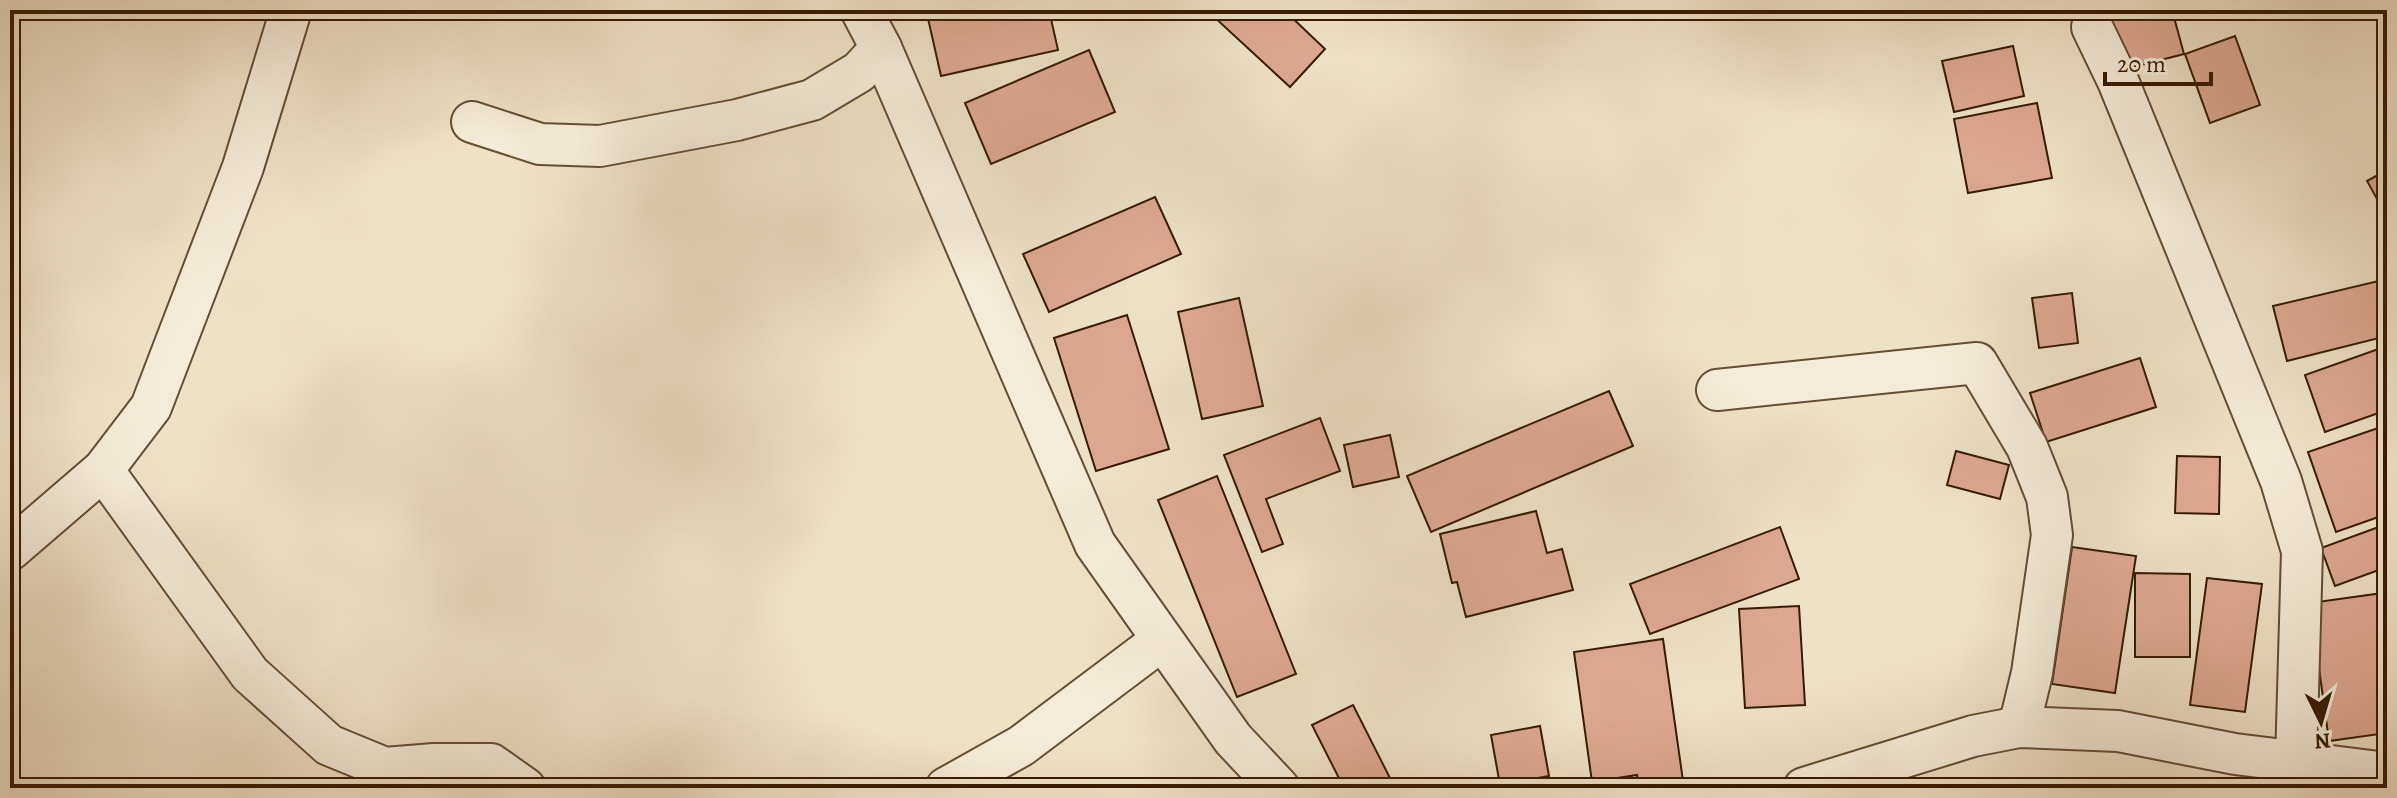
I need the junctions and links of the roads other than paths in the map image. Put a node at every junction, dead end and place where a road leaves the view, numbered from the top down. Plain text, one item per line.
1 (291, 10) edge
2 (861, 10) edge
3 (2092, 27) dead end
4 (881, 48) junction
5 (472, 122) dead end
6 (1717, 390) dead end
7 (103, 470) junction
8 (10, 550) edge
9 (1162, 640) junction
10 (2019, 727) junction
11 (2296, 762) junction
12 (2387, 773) edge
13 (525, 788) edge
14 (946, 788) edge
15 (1279, 788) edge
16 (1804, 788) edge

1 - 7 street
2 - 4 street
3 - 11 street
4 - 5 street
4 - 9 street
6 - 10 street
7 - 8 street
7 - 13 street
9 - 14 street
9 - 15 street
10 - 11 street
10 - 16 street
11 - 12 street

